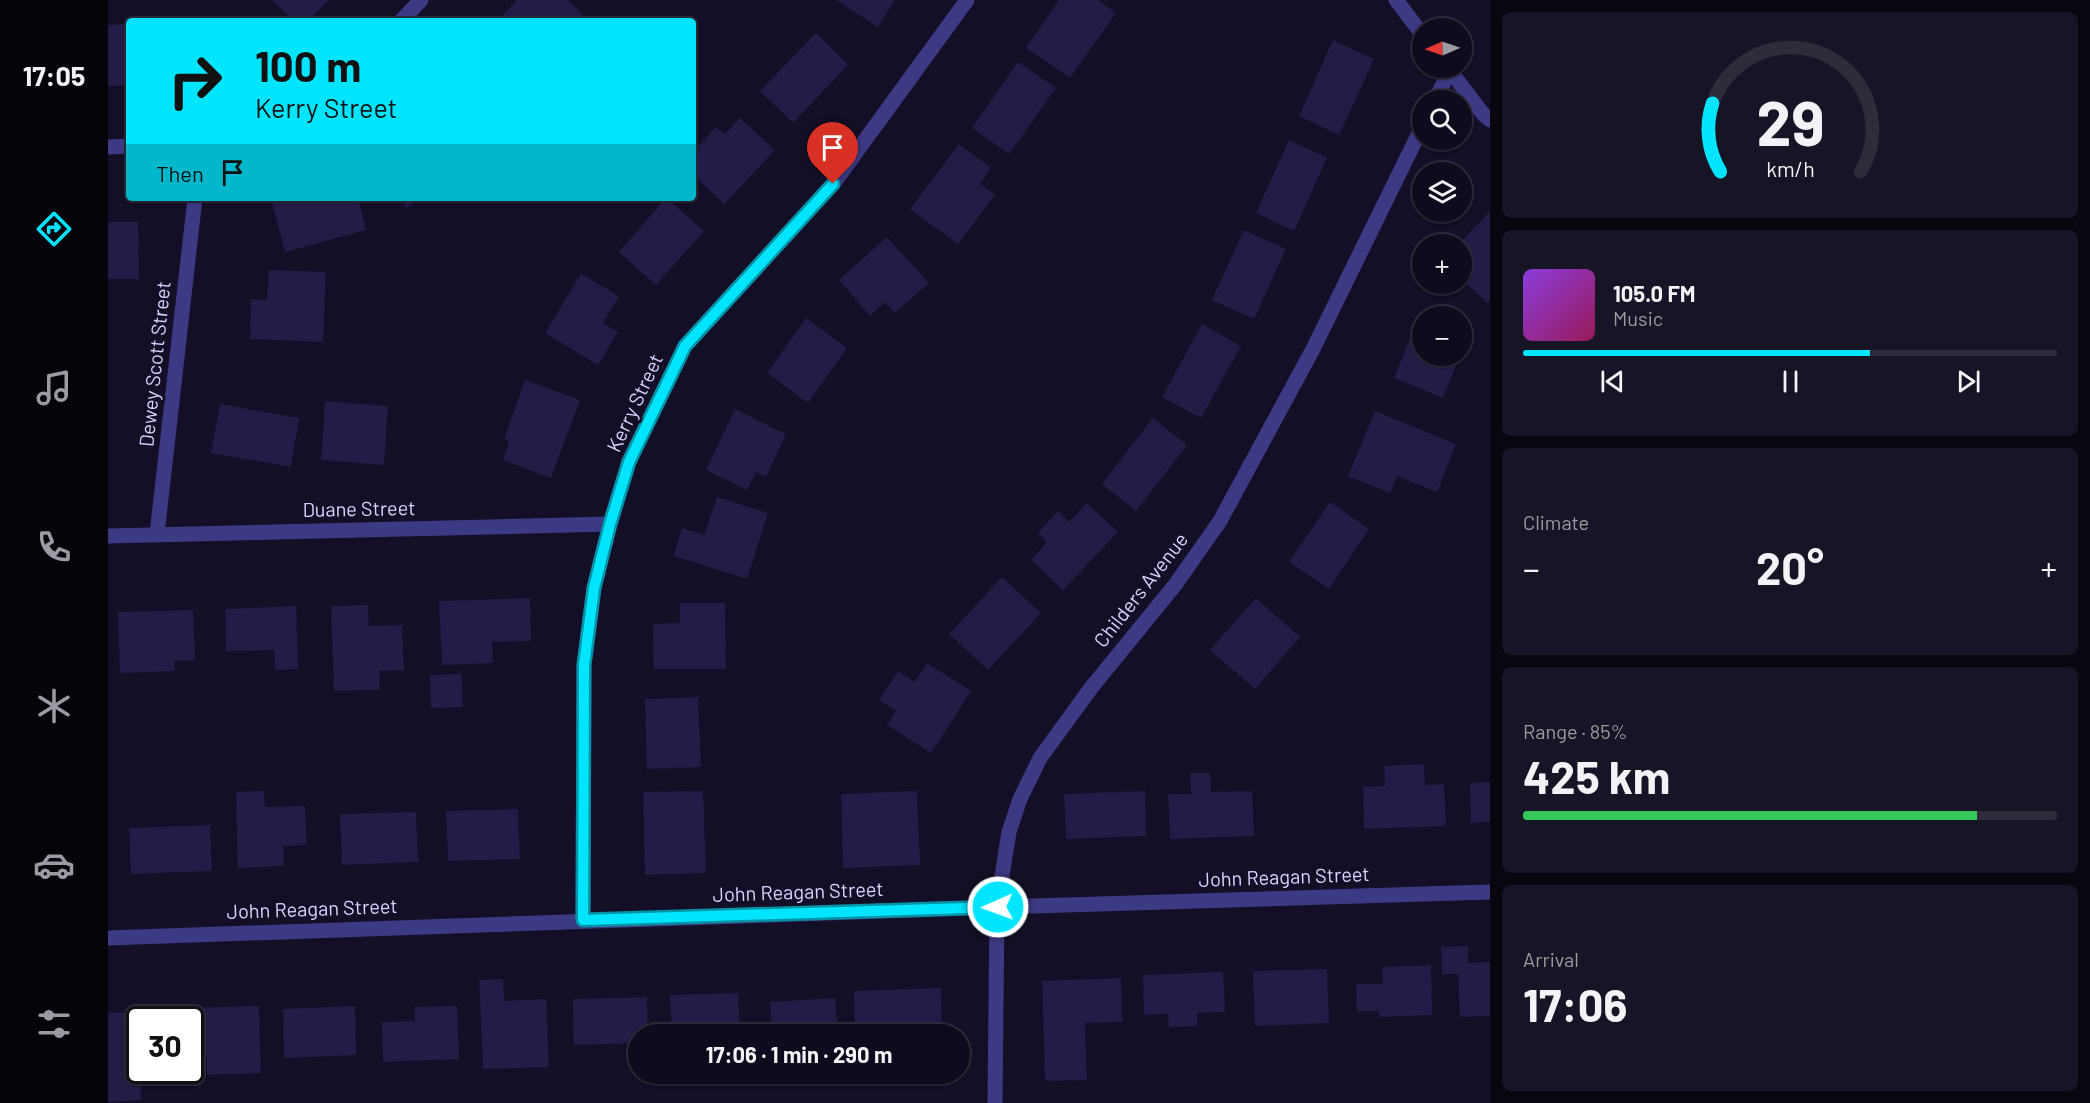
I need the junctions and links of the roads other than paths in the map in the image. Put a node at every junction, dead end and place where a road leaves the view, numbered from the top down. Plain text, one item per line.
1 (422, 0) edge
2 (967, 0) edge
3 (1396, 0) edge
4 (404, 18) edge
5 (1412, 21) edge
6 (1456, 78) edge
7 (1490, 120) edge
8 (126, 146) edge
9 (1412, 146) edge
10 (108, 147) edge
11 (195, 201) edge
12 (610, 524) junction
13 (157, 534) junction
14 (108, 536) edge
15 (1490, 892) edge
16 (998, 907) junction
17 (583, 920) junction
18 (108, 938) edge
19 (995, 1103) edge

1 - 4 street
2 - 12 street, Kerry Street
3 - 5 street
6 - 7 street
8 - 10 street
9 - 16 street, Childers Avenue
11 - 13 street, Dewey Scott Street
12 - 13 street, Duane Street
12 - 17 street, Kerry Street
13 - 14 street, Duane Street
15 - 16 street, John Reagan Street
16 - 17 street, John Reagan Street
16 - 19 street, Childers Avenue
17 - 18 street, John Reagan Street

